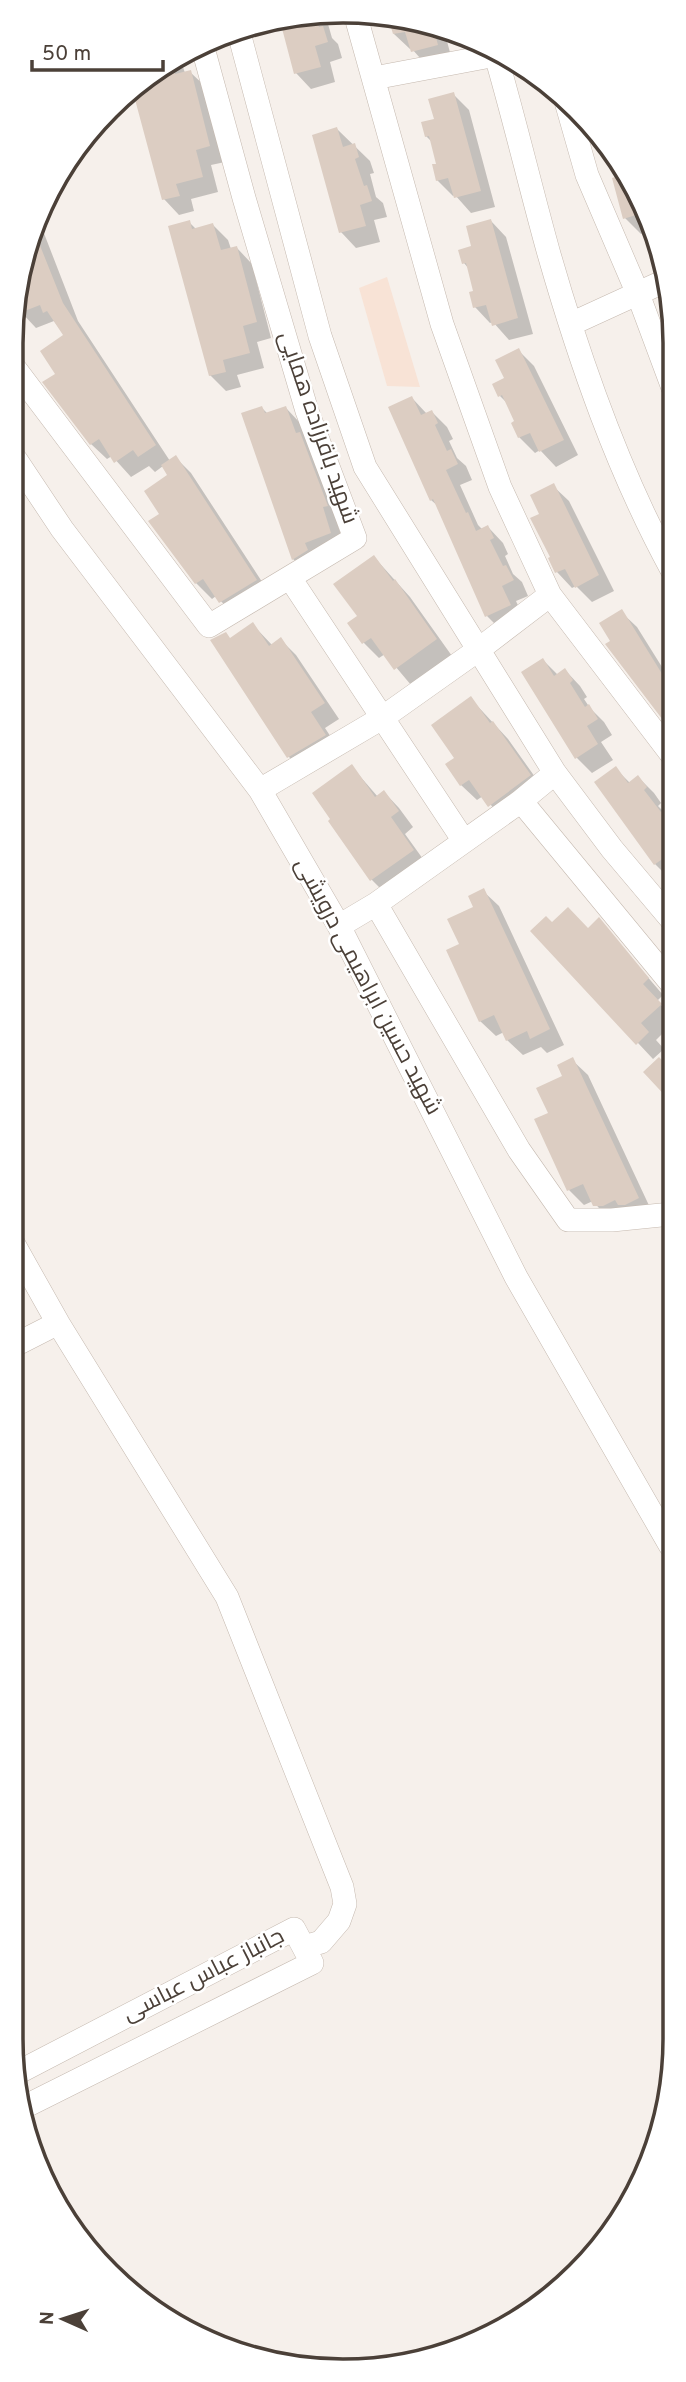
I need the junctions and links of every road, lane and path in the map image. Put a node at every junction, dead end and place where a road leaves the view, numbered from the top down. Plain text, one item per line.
1 (358, 23) edge
2 (241, 40) edge
3 (205, 54) edge
4 (482, 55) edge
5 (498, 63) edge
6 (374, 78) junction
7 (571, 119) edge
8 (658, 284) edge
9 (638, 294) junction
10 (571, 324) junction
11 (663, 361) edge
12 (23, 379) edge
13 (23, 470) edge
14 (663, 553) edge
15 (290, 578) junction
16 (550, 595) junction
17 (478, 650) junction
18 (382, 718) junction
19 (663, 743) edge
20 (555, 773) junction
21 (260, 790) junction
22 (521, 801) junction
23 (464, 841) junction
24 (376, 904) junction
25 (663, 910) edge
26 (339, 926) junction
27 (663, 973) edge
28 (663, 1215) edge
29 (23, 1261) edge
30 (58, 1323) junction
31 (23, 1341) edge
32 (663, 1533) edge
33 (304, 1947) junction
34 (108, 2025) junction
35 (125, 2056) junction
36 (24, 2069) edge
37 (30, 2104) edge

1 - 6 street
2 - 17 street
3 - 15 street, شهید باقرزاده همایی
4 - 6 street
5 - 10 street
6 - 16 street
7 - 9 street
8 - 9 street
9 - 10 street
9 - 11 street
10 - 14 street
12 - 15 street, شهید باقرزاده همایی
13 - 21 street, شهید حسین ابراهیمی درویشی
15 - 18 street
16 - 17 street
16 - 19 street
17 - 18 street
17 - 20 street
18 - 21 street
18 - 23 street
20 - 22 street
20 - 25 street
21 - 26 street, شهید حسین ابراهیمی درویشی
22 - 23 street
22 - 27 street
23 - 24 street
24 - 26 street
24 - 28 street
26 - 32 street, شهید حسین ابراهیمی درویشی
29 - 30 street
30 - 31 street
30 - 33 street
33 - 34 street, جانباز عباس عباسی
33 - 35 street, جانباز عباس عباسی
34 - 35 street
34 - 36 street, جانباز عباس عباسی
35 - 37 street, جانباز عباس عباسی

